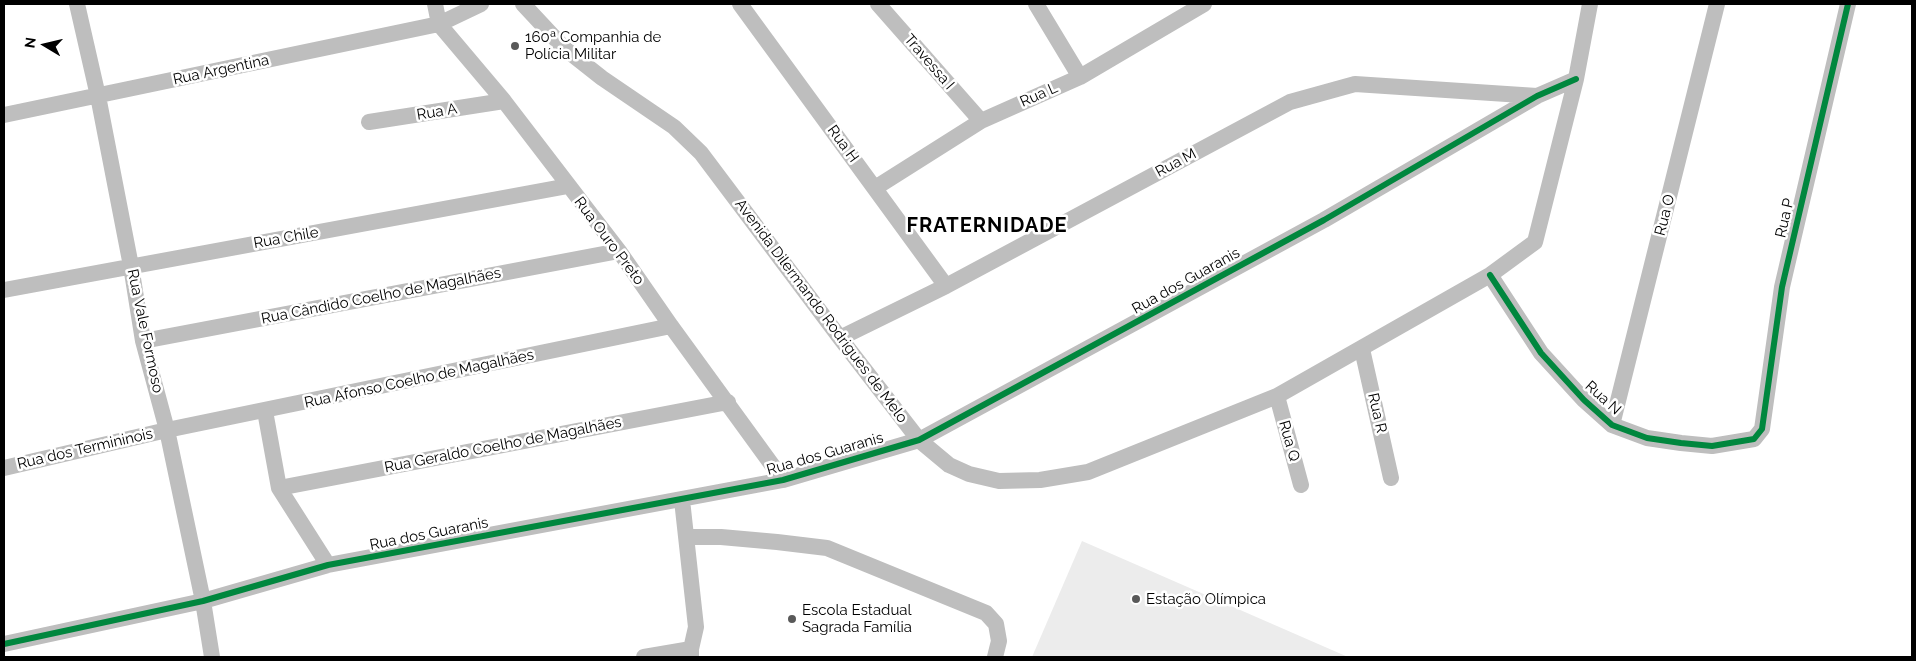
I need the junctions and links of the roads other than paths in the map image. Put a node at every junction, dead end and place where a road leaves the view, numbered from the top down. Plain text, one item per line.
1 (77, 4) edge
2 (435, 4) edge
3 (481, 4) edge
4 (523, 4) edge
5 (740, 4) edge
6 (878, 4) edge
7 (1036, 4) edge
8 (1204, 4) edge
9 (1590, 4) edge
10 (1717, 4) edge
11 (1848, 4) edge
12 (438, 24) junction
13 (1080, 77) junction
14 (1576, 79) junction
15 (98, 96) junction
16 (1537, 96) junction
17 (504, 101) junction
18 (4, 115) edge
19 (981, 121) junction
20 (369, 122) dead end
21 (568, 186) junction
22 (875, 188) junction
23 (619, 251) junction
24 (131, 266) junction
25 (1490, 275) junction
26 (946, 286) junction
27 (4, 290) edge
28 (671, 326) junction
29 (840, 338) junction
30 (143, 341) junction
31 (1362, 349) junction
32 (1277, 396) junction
33 (728, 402) junction
34 (266, 411) junction
35 (1612, 426) junction
36 (167, 430) junction
37 (1754, 439) joint
38 (919, 440) junction
39 (4, 468) edge
40 (1391, 478) dead end
41 (783, 480) junction
42 (1302, 485) dead end
43 (279, 488) junction
44 (682, 500) junction
45 (686, 537) junction
46 (328, 565) junction
47 (203, 601) junction
48 (4, 644) edge
49 (691, 653) edge
50 (212, 657) edge
51 (644, 657) edge
52 (995, 657) edge

1 - 15 street, Rua Vale Formoso
2 - 12 street
3 - 12 street, Rua Argentina
4 - 29 street, Avenida Dilermando Rodrigues de Melo
5 - 22 street, Rua H
6 - 19 street, Travessa I
7 - 13 street
8 - 13 street, Rua L
9 - 14 street, Avenida Dilermando Rodrigues de Melo
10 - 35 street, Rua O
11 - 37 street, Rua P
12 - 15 street, Rua Argentina
12 - 17 street, Rua Ouro Preto
13 - 19 street, Rua L
14 - 16 street, Rua dos Guaranis
14 - 25 street, Avenida Dilermando Rodrigues de Melo
15 - 18 street, Rua Argentina
15 - 24 street, Rua Vale Formoso
16 - 26 street, Rua M
16 - 38 street, Rua dos Guaranis
17 - 20 street, Rua A
17 - 21 street, Rua Ouro Preto
19 - 22 street, Rua L
21 - 23 street, Rua Ouro Preto
21 - 24 street, Rua Chile
22 - 26 street, Rua H
23 - 28 street, Rua Ouro Preto
23 - 30 street, Rua Cândido Coelho de Magalhães
24 - 27 street, Rua Chile
24 - 30 street, Rua Vale Formoso
25 - 31 street, Avenida Dilermando Rodrigues de Melo
25 - 35 street, Rua N
26 - 29 street, Rua M
28 - 33 street, Rua Ouro Preto
28 - 34 street, Rua Afonso Coelho de Magalhães
29 - 38 street, Avenida Dilermando Rodrigues de Melo
30 - 36 street, Rua Vale Formoso
31 - 32 street, Avenida Dilermando Rodrigues de Melo
31 - 40 street, Rua R
32 - 38 street, Avenida Dilermando Rodrigues de Melo
32 - 42 street, Rua Q
33 - 41 street, Rua Ouro Preto
33 - 43 street, Rua Geraldo Coelho de Magalhães
34 - 36 street, Rua Afonso Coelho de Magalhães
34 - 43 street
35 - 37 street, Rua N
36 - 39 street, Rua dos Termininois
36 - 47 street, Rua Vale Formoso
38 - 41 street, Rua dos Guaranis
41 - 44 street, Rua dos Guaranis
43 - 46 street
44 - 45 street
44 - 46 street, Rua dos Guaranis
45 - 49 street
45 - 52 street
46 - 47 street, Rua dos Guaranis
47 - 48 street, Rua dos Guaranis
47 - 50 street, Rua Vale Formoso
49 - 51 street

